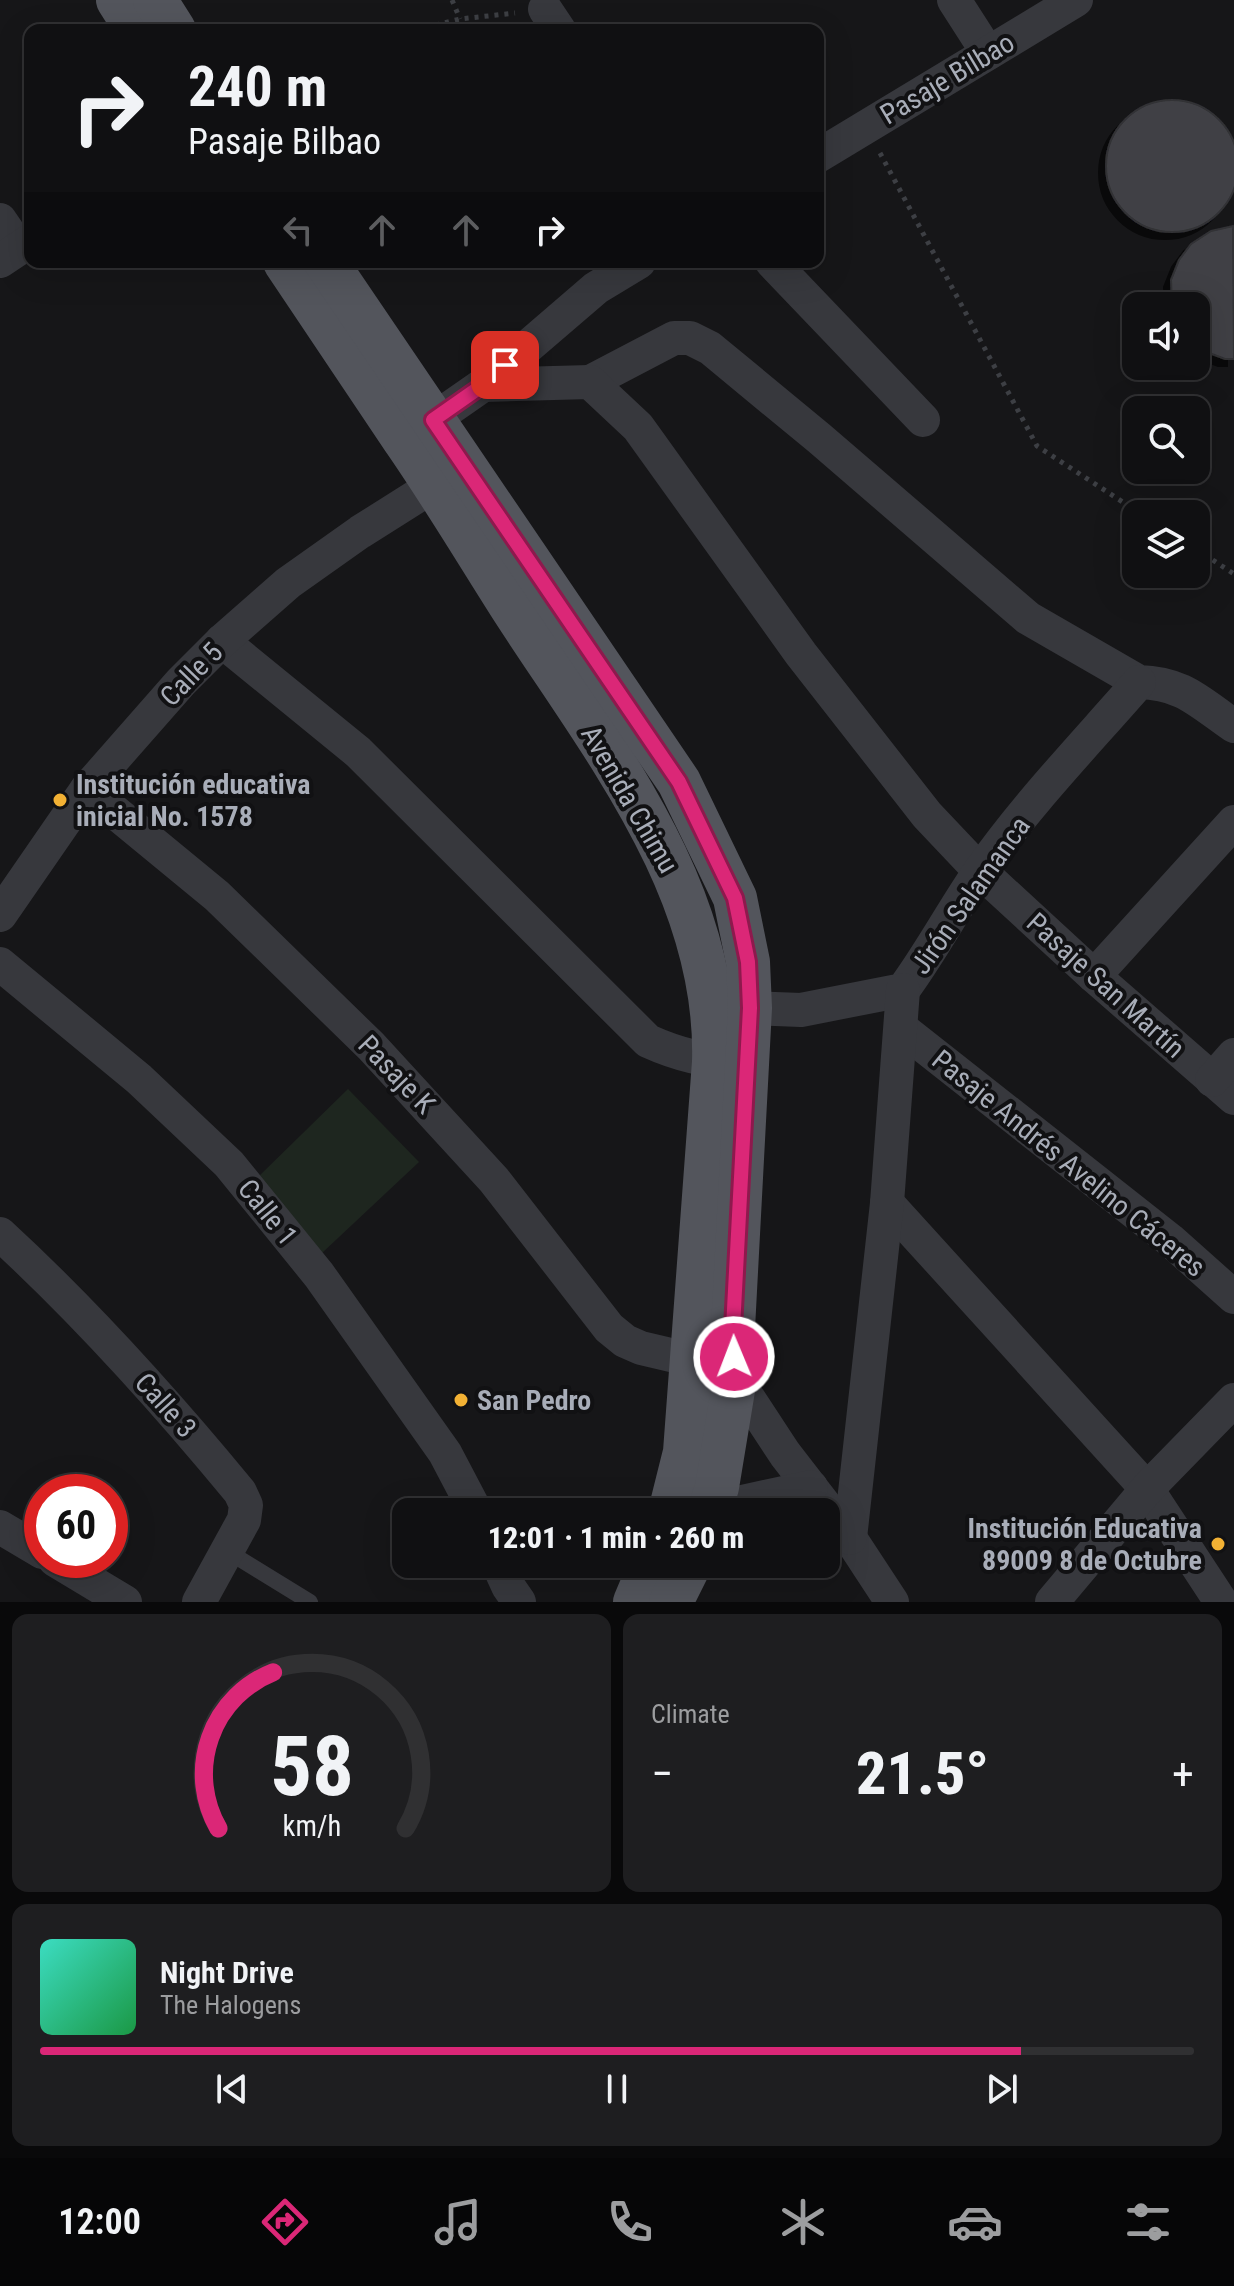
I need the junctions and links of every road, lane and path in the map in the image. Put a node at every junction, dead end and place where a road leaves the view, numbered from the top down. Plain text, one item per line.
1 (118, 0) edge
2 (155, 0) edge
3 (452, 0) edge
4 (954, 0) edge
5 (1076, 0) edge
6 (460, 19) junction
7 (552, 20) edge
8 (133, 24) edge
9 (170, 24) edge
10 (440, 24) edge
11 (988, 53) junction
12 (866, 128) junction
13 (824, 152) edge
14 (0, 220) edge
15 (16, 250) edge
16 (290, 268) edge
17 (329, 268) edge
18 (629, 268) edge
19 (778, 268) edge
20 (590, 382) junction
21 (483, 385) junction
22 (923, 420) dead end
23 (419, 430) junction
24 (433, 486) junction
25 (1122, 502) edge
26 (1210, 558) edge
27 (1234, 574) edge
28 (222, 641) junction
29 (1139, 682) junction
30 (1234, 726) edge
31 (87, 789) junction
32 (1234, 822) edge
33 (980, 871) junction
34 (0, 915) edge
35 (0, 964) edge
36 (1094, 976) junction
37 (903, 990) junction
38 (750, 1008) junction
39 (902, 1029) junction
40 (730, 1062) junction
41 (1227, 1078) edge
42 (887, 1203) junction
43 (0, 1234) edge
44 (1234, 1297) edge
45 (692, 1360) junction
46 (735, 1378) junction
47 (1234, 1400) edge
48 (811, 1487) junction
49 (1147, 1489) junction
50 (469, 1498) edge
51 (694, 1498) edge
52 (707, 1498) edge
53 (758, 1498) edge
54 (0, 1527) edge
55 (850, 1538) junction
56 (24, 1541) edge
57 (227, 1551) junction
58 (85, 1578) edge
59 (504, 1578) edge
60 (645, 1578) edge
61 (683, 1578) edge
62 (125, 1602) edge
63 (199, 1602) edge
64 (310, 1602) edge
65 (519, 1602) edge
66 (635, 1602) edge
67 (671, 1602) edge
68 (892, 1602) edge
69 (1052, 1602) edge
70 (1221, 1602) edge

1 - 8 main road
2 - 9 main road
3 - 6 path
4 - 11 street
5 - 11 street, Pasaje Bilbao
6 - 7 path
6 - 10 path
11 - 12 street, Pasaje Bilbao
12 - 13 street, Pasaje Bilbao
12 - 25 path
14 - 15 street
16 - 23 main road, Avenida Chimu
17 - 23 main road, Avenida Chimu
18 - 21 street
19 - 22 street
20 - 21 street
20 - 29 street
20 - 33 street, Pasaje San Martín
21 - 23 street
23 - 24 main road, Avenida Chimu
23 - 38 main road, Avenida Chimu
24 - 28 street, Calle 5
24 - 40 main road, Avenida Chimu
26 - 27 path
28 - 31 street, Calle 5
28 - 40 street
29 - 30 street
29 - 33 street, Jirón Salamanca
31 - 34 street, Calle 5
31 - 45 street, Pasaje K
32 - 36 street
33 - 36 street, Pasaje San Martín
33 - 37 street, Jirón Salamanca
35 - 50 street, Calle 1
36 - 41 street, Pasaje San Martín
37 - 38 street, Jirón Salamanca
37 - 39 street
38 - 40 main road, Avenida Chimu
39 - 42 street
39 - 44 street, Pasaje Andrés Avelino Cáceres
40 - 45 main road, Avenida Chimu
40 - 46 main road, Avenida Chimu
42 - 49 street
42 - 55 street
43 - 57 street, Calle 3
45 - 46 street, Pasaje K
45 - 51 main road, Avenida Chimu
46 - 48 street
46 - 52 main road, Avenida Chimu
47 - 49 street
48 - 53 street
48 - 55 street
49 - 69 street
49 - 70 street
54 - 56 street
55 - 68 street
57 - 63 street, Calle 3
57 - 64 lane
58 - 62 street
59 - 65 street
60 - 66 main road
61 - 67 main road

